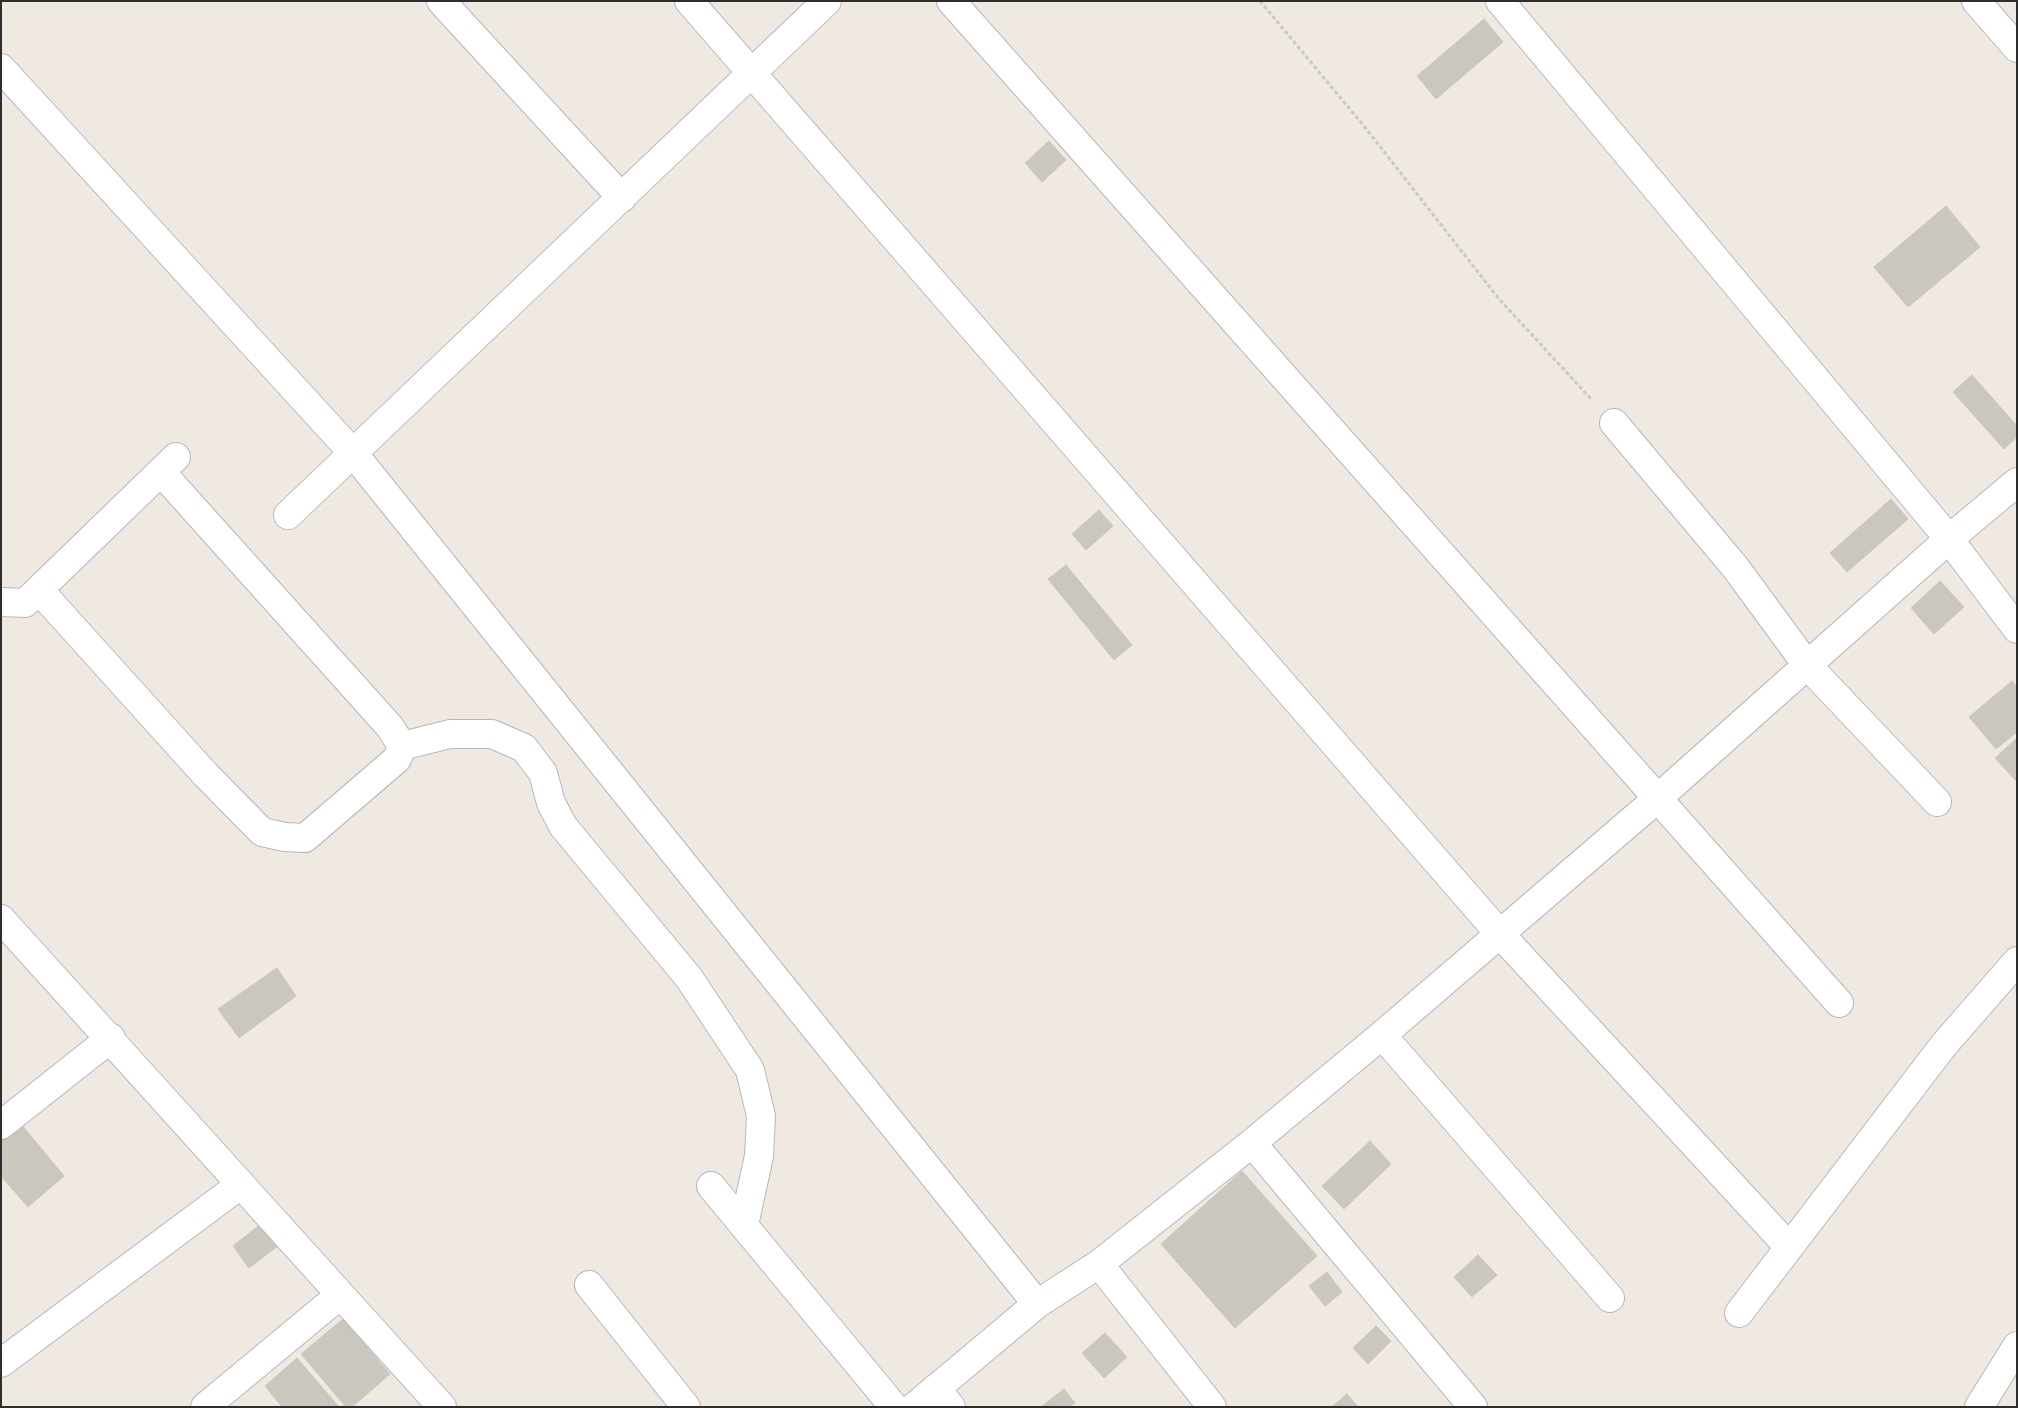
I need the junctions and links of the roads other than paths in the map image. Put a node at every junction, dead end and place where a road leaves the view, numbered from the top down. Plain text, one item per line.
1 (441, 1) edge
2 (689, 1) edge
3 (827, 1) edge
4 (951, 1) edge
5 (1500, 1) edge
6 (1976, 1) edge
7 (2017, 48) edge
8 (1, 68) edge
9 (752, 73) junction
10 (622, 198) junction
11 (1614, 423) road end
12 (353, 453) junction
13 (2017, 482) edge
14 (288, 515) dead end
15 (1949, 539) junction
16 (39, 590) junction
17 (1, 602) edge
18 (2017, 629) edge
19 (1807, 665) junction
20 (402, 746) junction
21 (1658, 798) junction
22 (1937, 802) dead end
23 (1, 919) edge
24 (1499, 933) junction
25 (2017, 962) edge
26 (1839, 1003) dead end
27 (1382, 1035) junction
28 (111, 1038) junction
29 (1, 1125) edge
30 (1252, 1143) junction
31 (240, 1185) junction
32 (711, 1186) dead end
33 (744, 1225) junction
34 (1789, 1247) junction
35 (1099, 1264) junction
36 (589, 1285) dead end
37 (340, 1295) junction
38 (1610, 1298) dead end
39 (1037, 1304) junction
40 (1739, 1313) dead end
41 (2017, 1346) edge
42 (1, 1363) edge
43 (943, 1398) edge
44 (205, 1407) edge
45 (442, 1407) edge
46 (686, 1407) edge
47 (894, 1407) edge
48 (914, 1407) edge
49 (1212, 1407) edge
50 (1473, 1407) edge
51 (1979, 1407) edge

1 - 10 street
2 - 9 street
3 - 9 street
4 - 21 street
5 - 15 street
6 - 7 street
8 - 12 street
9 - 10 street
9 - 24 street
10 - 12 street
11 - 19 street
12 - 14 street
12 - 39 street
13 - 15 street
15 - 18 street
15 - 19 street
16 - 17 street
16 - 20 street
16 - 20 street
19 - 21 street
19 - 22 street
20 - 33 street
21 - 24 street
21 - 26 street
23 - 28 street
24 - 27 street
24 - 34 street
25 - 34 street
27 - 30 street
27 - 38 street
28 - 29 street
28 - 31 street
30 - 35 street
30 - 50 street
31 - 37 street
31 - 42 street
32 - 33 street
33 - 47 street
34 - 40 street
35 - 39 street
35 - 49 street
36 - 46 street
37 - 44 street
37 - 45 street
39 - 43 street
41 - 51 street
43 - 48 street

